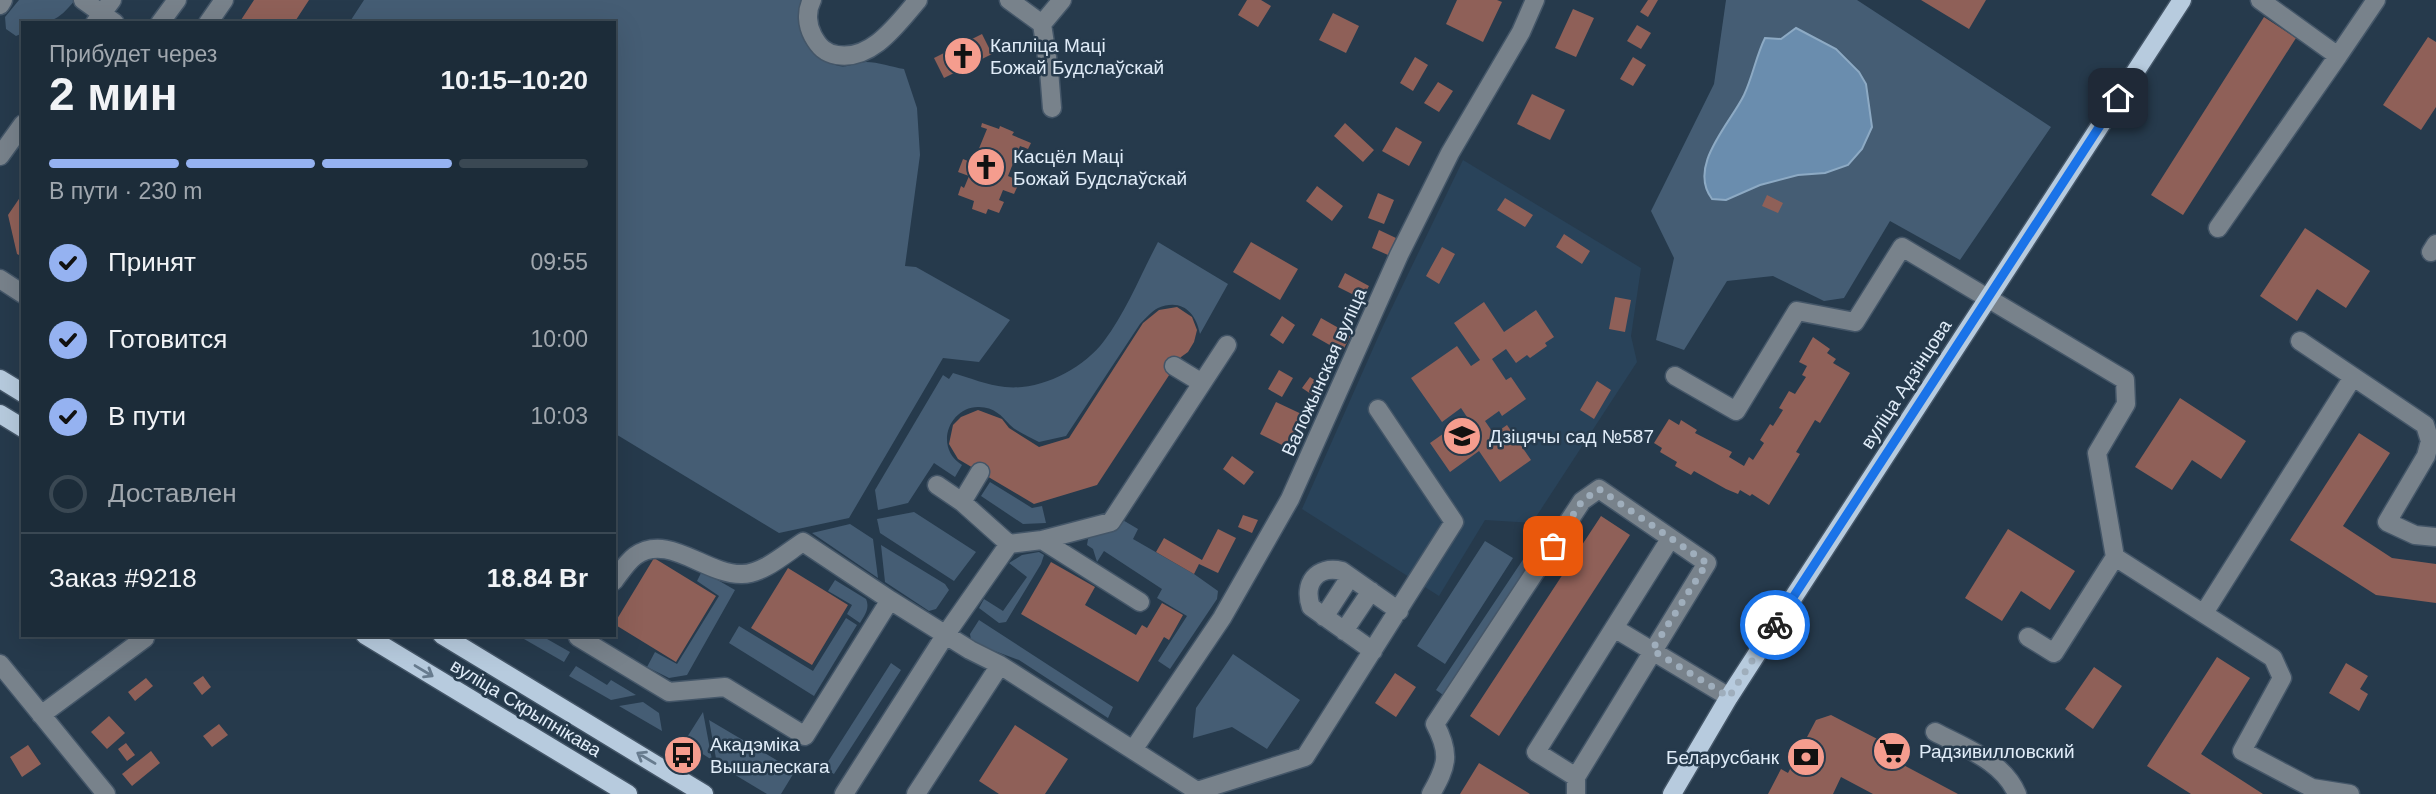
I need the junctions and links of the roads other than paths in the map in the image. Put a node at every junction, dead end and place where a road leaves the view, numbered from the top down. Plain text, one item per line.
1 (4, 0) edge
2 (83, 0) edge
3 (177, 0) edge
4 (224, 0) edge
5 (812, 0) edge
6 (918, 0) edge
7 (1009, 0) edge
8 (1062, 0) edge
9 (1535, 0) edge
10 (2260, 0) edge
11 (2376, 0) edge
12 (2179, 1) edge
13 (0, 5) edge
14 (106, 15) edge
15 (161, 21) edge
16 (209, 21) edge
17 (1042, 24) junction
18 (2338, 55) junction
19 (1052, 108) dead end
20 (21, 127) edge
21 (0, 156) edge
22 (2218, 228) dead end
23 (0, 279) edge
24 (21, 293) edge
25 (1988, 297) junction
26 (2300, 341) dead end
27 (1227, 345) dead end
28 (1174, 366) dead end
29 (1675, 376) dead end
30 (2353, 377) junction
31 (0, 379) edge
32 (1202, 383) junction
33 (21, 392) edge
34 (1378, 409) dead end
35 (0, 414) edge
36 (21, 427) edge
37 (980, 472) dead end
38 (937, 485) dead end
39 (962, 502) junction
40 (2436, 537) edge
41 (1670, 539) junction
42 (1042, 540) junction
43 (1009, 544) junction
44 (2115, 557) junction
45 (1350, 577) junction
46 (616, 579) edge
47 (1371, 591) junction
48 (890, 600) junction
49 (1140, 602) dead end
50 (1399, 611) junction
51 (2204, 613) junction
52 (1324, 617) junction
53 (1614, 628) junction
54 (1344, 631) junction
55 (946, 634) junction
56 (368, 637) edge
57 (445, 637) edge
58 (579, 637) edge
59 (2028, 637) dead end
60 (145, 638) dead end
61 (1652, 650) junction
62 (1373, 651) junction
63 (0, 664) edge
64 (1000, 665) junction
65 (1729, 697) junction
66 (41, 715) junction
67 (1935, 733) dead end
68 (1133, 750) junction
69 (1576, 786) edge
70 (1196, 792) edge
71 (106, 794) edge
72 (628, 794) edge
73 (704, 794) edge
74 (844, 794) edge
75 (916, 794) edge
76 (1431, 794) edge
77 (1672, 794) edge
78 (2017, 794) edge
79 (2350, 794) edge

1 - 13 street
2 - 14 street
3 - 15 street
4 - 16 street
5 - 6 street
7 - 17 street
8 - 17 street
9 - 68 street, Валожынская вуліца
10 - 18 street
11 - 18 street
12 - 25 main road, вуліца Адзінцова
17 - 19 street
18 - 22 street
20 - 21 street
23 - 24 street
25 - 29 street
25 - 44 street
25 - 65 main road, вуліца Адзінцова
26 - 30 street
27 - 32 street
28 - 32 street
30 - 40 street
30 - 51 street
31 - 33 main road
32 - 42 street
34 - 50 street
35 - 36 main road
37 - 39 street
38 - 39 street
39 - 43 street
41 - 53 street
41 - 61 street
41 - 76 street
42 - 43 street
42 - 49 street
43 - 55 street
44 - 51 street
44 - 59 street
45 - 47 street
45 - 52 street
45 - 52 street
46 - 48 street
47 - 50 street
47 - 54 street
48 - 55 street
48 - 58 street
50 - 62 street
51 - 79 street
52 - 54 street
53 - 61 street
53 - 69 street
54 - 62 street
55 - 64 street
55 - 74 street
56 -> 72 main road, вуліца Скрыпнікава
73 -> 57 main road, вуліца Скрыпнікава
60 - 66 street
61 - 65 street
61 - 69 street
62 - 70 street
63 - 66 street
64 - 68 street
64 - 75 street
65 - 77 main road, вуліца Адзінцова
66 - 71 street
67 - 78 street
68 - 70 street

